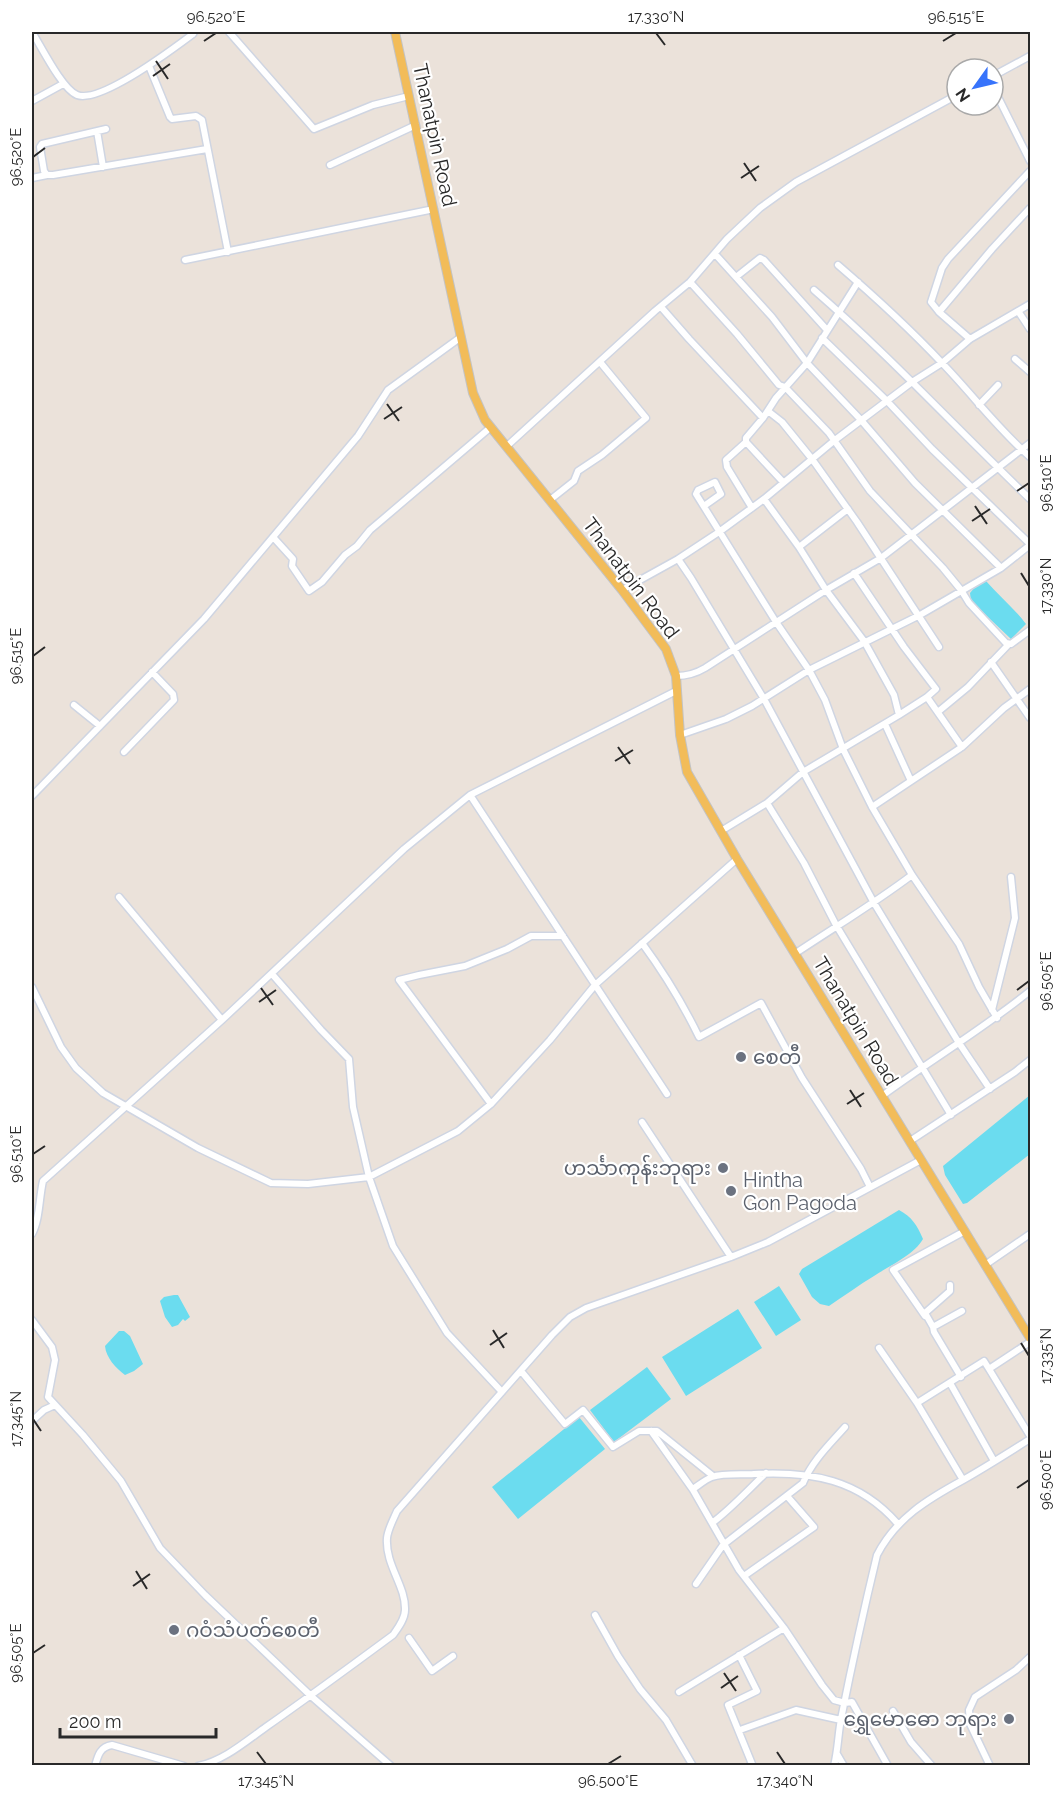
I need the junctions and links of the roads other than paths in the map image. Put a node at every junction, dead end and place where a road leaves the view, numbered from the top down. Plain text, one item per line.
1 (32, 32) edge
2 (194, 32) edge
3 (229, 32) edge
4 (395, 32) edge
5 (1030, 56) edge
6 (149, 66) junction
7 (1005, 70) edge
8 (63, 84) junction
9 (410, 96) junction
10 (32, 100) edge
11 (945, 102) edge
12 (1005, 111) edge
13 (416, 125) junction
14 (106, 129) dead end
15 (97, 131) junction
16 (207, 149) junction
17 (1030, 161) edge
18 (330, 165) dead end
19 (103, 167) junction
20 (1030, 171) edge
21 (47, 175) junction
22 (32, 178) edge
23 (1030, 208) edge
24 (434, 209) junction
25 (228, 252) junction
26 (715, 254) junction
27 (185, 260) dead end
28 (838, 265) dead end
29 (736, 277) junction
30 (690, 282) junction
31 (858, 282) junction
32 (814, 290) dead end
33 (1030, 304) edge
34 (662, 307) junction
35 (838, 311) junction
36 (1018, 311) junction
37 (939, 312) junction
38 (1030, 329) edge
39 (827, 330) junction
40 (461, 337) junction
41 (822, 338) junction
42 (970, 339) junction
43 (1015, 359) dead end
44 (600, 362) junction
45 (807, 363) junction
46 (942, 363) junction
47 (1030, 372) edge
48 (912, 382) junction
49 (998, 385) dead end
50 (785, 387) junction
51 (887, 401) junction
52 (979, 405) junction
53 (768, 411) junction
54 (763, 418) junction
55 (861, 420) junction
56 (491, 427) junction
57 (835, 440) junction
58 (746, 442) junction
59 (1030, 443) edge
60 (507, 446) junction
61 (1022, 450) junction
62 (1030, 458) edge
63 (812, 459) junction
64 (998, 468) junction
65 (783, 482) junction
66 (972, 486) junction
67 (764, 499) junction
68 (1030, 499) edge
69 (550, 500) junction
70 (704, 506) dead end
71 (752, 508) junction
72 (848, 509) junction
73 (942, 511) junction
74 (718, 532) junction
75 (911, 536) junction
76 (273, 537) junction
77 (1030, 545) edge
78 (800, 547) junction
79 (881, 558) junction
80 (678, 559) junction
81 (1001, 568) junction
82 (854, 573) junction
83 (622, 590) junction
84 (825, 590) junction
85 (961, 590) junction
86 (920, 615) junction
87 (776, 622) junction
88 (892, 628) junction
89 (1030, 630) edge
90 (864, 641) junction
91 (1009, 644) junction
92 (939, 647) dead end
93 (733, 650) junction
94 (991, 662) junction
95 (809, 670) junction
96 (152, 672) junction
97 (676, 676) junction
98 (1030, 689) edge
99 (676, 691) junction
100 (927, 697) junction
101 (764, 699) junction
102 (1016, 699) junction
103 (74, 705) dead end
104 (939, 711) junction
105 (899, 715) junction
106 (1030, 718) edge
107 (885, 724) junction
108 (100, 726) junction
109 (681, 735) junction
110 (962, 747) junction
111 (843, 749) junction
112 (124, 752) dead end
113 (803, 772) junction
114 (911, 782) junction
115 (470, 795) junction
116 (32, 796) edge
117 (767, 803) junction
118 (872, 807) junction
119 (721, 831) junction
120 (737, 859) junction
121 (912, 875) junction
122 (1011, 877) dead end
123 (118, 897) dead end
124 (874, 903) junction
125 (836, 926) junction
126 (562, 936) junction
127 (642, 944) junction
128 (796, 953) junction
129 (272, 974) junction
130 (595, 985) junction
131 (32, 987) edge
132 (1030, 991) edge
133 (992, 1010) junction
134 (997, 1018) junction
135 (222, 1020) junction
136 (959, 1043) junction
137 (1030, 1060) edge
138 (921, 1067) junction
139 (990, 1089) junction
140 (666, 1094) dead end
141 (882, 1096) junction
142 (491, 1104) junction
143 (127, 1107) junction
144 (951, 1115) junction
145 (642, 1122) dead end
146 (910, 1142) junction
147 (921, 1160) junction
148 (369, 1177) junction
149 (870, 1187) junction
150 (964, 1231) junction
151 (32, 1234) edge
152 (1030, 1234) edge
153 (731, 1257) junction
154 (985, 1265) junction
155 (950, 1285) dead end
156 (962, 1311) dead end
157 (926, 1316) junction
158 (32, 1320) edge
159 (1027, 1325) edge
160 (933, 1327) junction
161 (1030, 1340) edge
162 (879, 1348) dead end
163 (989, 1369) junction
164 (521, 1371) junction
165 (961, 1377) junction
166 (950, 1383) junction
167 (502, 1392) junction
168 (917, 1403) junction
169 (55, 1405) junction
170 (32, 1421) edge
171 (845, 1427) dead end
172 (651, 1431) junction
173 (1030, 1437) edge
174 (994, 1461) junction
175 (766, 1473) junction
176 (807, 1474) junction
177 (713, 1476) junction
178 (963, 1480) junction
179 (693, 1489) junction
180 (787, 1496) junction
181 (712, 1523) junction
182 (898, 1524) junction
183 (724, 1545) junction
184 (744, 1576) junction
185 (696, 1584) dead end
186 (595, 1615) dead end
187 (784, 1628) junction
188 (394, 1634) junction
189 (739, 1655) junction
190 (453, 1656) dead end
191 (1030, 1657) edge
192 (679, 1692) dead end
193 (311, 1696) junction
194 (845, 1702) junction
195 (894, 1711) dead end
196 (840, 1720) junction
197 (740, 1730) junction
198 (837, 1754) junction
199 (95, 1766) edge
200 (184, 1766) edge
201 (198, 1766) edge
202 (391, 1766) edge
203 (693, 1766) edge
204 (749, 1766) edge
205 (834, 1766) edge
206 (844, 1766) edge
207 (888, 1766) edge
208 (932, 1766) edge
209 (990, 1766) edge

1 - 8 street
2 - 6 street
3 - 9 street
4 - 9 main road, Thanatpin Road
5 - 7 street
6 - 8 street
6 - 16 street
8 - 10 street
9 - 13 main road, Thanatpin Road
11 - 26 street
12 - 17 street
13 - 18 street
13 - 24 main road, Thanatpin Road
14 - 15 street
15 - 19 street
15 - 21 street
16 - 19 street
16 - 25 street
19 - 21 street
20 - 37 street
21 - 22 street
23 - 37 street
24 - 25 street
24 - 40 main road, Thanatpin Road
25 - 27 street
26 - 29 street
26 - 30 street
28 - 31 street
29 - 39 street
29 - 45 street
30 - 34 street
30 - 50 street
31 - 35 street
31 - 46 street
32 - 35 street
33 - 36 street
34 - 44 street
34 - 54 street
35 - 39 street
35 - 48 street
36 - 38 street
36 - 42 street
37 - 42 street
39 - 41 street
40 - 56 main road, Thanatpin Road
40 - 76 street
41 - 45 street
41 - 51 street
42 - 46 street
43 - 47 street
44 - 60 street
44 - 69 street
45 - 50 street
45 - 55 street
46 - 48 street
46 - 52 street
48 - 51 street
48 - 64 street
49 - 52 street
50 - 53 street
50 - 57 street
51 - 55 street
51 - 66 street
52 - 61 street
53 - 54 street
53 - 63 street
54 - 58 street
55 - 57 street
55 - 73 street
56 - 60 main road, Thanatpin Road
56 - 76 street
57 - 63 street
57 - 75 street
58 - 65 street
58 - 71 street
59 - 61 street
60 - 69 main road, Thanatpin Road
61 - 62 street
61 - 64 street
63 - 65 street
63 - 72 street
64 - 66 street
64 - 68 street
65 - 67 street
66 - 73 street
66 - 77 street
67 - 71 street
67 - 78 street
69 - 83 main road, Thanatpin Road
70 - 74 street
71 - 74 street
72 - 78 street
72 - 79 street
73 - 75 street
73 - 81 street
74 - 80 street
74 - 87 street
75 - 79 street
75 - 85 street
76 - 96 street
77 - 81 street
78 - 84 street
79 - 82 street
79 - 86 street
80 - 83 street
80 - 93 street
81 - 85 street
82 - 84 street
82 - 88 street
83 - 97 main road, Thanatpin Road
84 - 87 street
84 - 90 street
85 - 86 street
85 - 91 street
86 - 88 street
86 - 92 street
87 - 93 street
87 - 95 street
88 - 90 street
88 - 100 street
89 - 91 street
90 - 95 street
90 - 105 street
91 - 94 street
93 - 97 street
93 - 101 street
94 - 102 street
94 - 104 street
95 - 101 street
95 - 111 street
96 - 108 street
96 - 112 street
97 - 99 main road, Thanatpin Road
98 - 102 street
99 - 109 main road, Thanatpin Road
99 - 115 street
100 - 104 street
100 - 105 street
101 - 109 street
101 - 113 street
102 - 106 street
102 - 110 street
103 - 108 street
104 - 110 street
105 - 107 street
107 - 111 street
107 - 114 street
108 - 116 street
109 - 119 main road, Thanatpin Road
110 - 114 street
111 - 113 street
111 - 118 street
113 - 117 street
113 - 124 street
114 - 118 street
115 - 126 street
115 - 129 street
117 - 119 street
117 - 125 street
118 - 121 street
119 - 120 main road, Thanatpin Road
120 - 127 street
120 - 128 main road, Thanatpin Road
121 - 124 street
121 - 133 street
122 - 133 street
123 - 135 street
124 - 125 street
124 - 136 street
125 - 128 street
125 - 138 street
126 - 130 street
126 - 142 street
127 - 130 street
127 - 149 street
128 - 141 main road, Thanatpin Road
129 - 135 street
129 - 148 street
130 - 140 street
130 - 142 street
131 - 143 street
132 - 134 street
133 - 134 street
134 - 136 street
135 - 143 street
136 - 138 street
136 - 139 street
137 - 139 street
138 - 141 street
138 - 144 street
139 - 144 street
141 - 146 main road, Thanatpin Road
142 - 148 street
143 - 148 street
143 - 151 street
144 - 146 street
145 - 153 street
146 - 147 main road, Thanatpin Road
147 - 149 street
147 - 150 main road, Thanatpin Road
148 - 167 street
149 - 153 street
150 - 154 main road, Thanatpin Road
150 - 157 street
152 - 154 street
153 - 164 street
154 - 159 main road, Thanatpin Road
155 - 157 street
156 - 160 street
157 - 160 street
158 - 169 street
159 - 161 main road, Thanatpin Road
160 - 165 street
161 - 163 street
162 - 168 street
163 - 165 street
163 - 173 street
164 - 167 street
164 - 172 street
165 - 166 street
166 - 168 street
166 - 174 street
167 - 188 street
168 - 178 street
169 - 170 street
169 - 193 street
171 - 176 street
172 - 177 street
172 - 179 street
173 - 174 street
174 - 178 street
175 - 176 street
175 - 177 street
175 - 181 street
176 - 180 street
176 - 182 street
177 - 179 street
178 - 182 street
179 - 181 street
180 - 183 street
180 - 184 street
181 - 183 street
182 - 194 street
183 - 184 street
183 - 185 street
184 - 187 street
186 - 203 street
187 - 189 street
187 - 194 street
188 - 190 street
188 - 193 street
189 - 192 street
189 - 197 street
191 - 209 street
193 - 201 street
193 - 202 street
194 - 196 street
194 - 207 street
195 - 208 street
196 - 197 street
196 - 198 street
197 - 204 street
198 - 205 street
198 - 206 street
199 - 200 street

